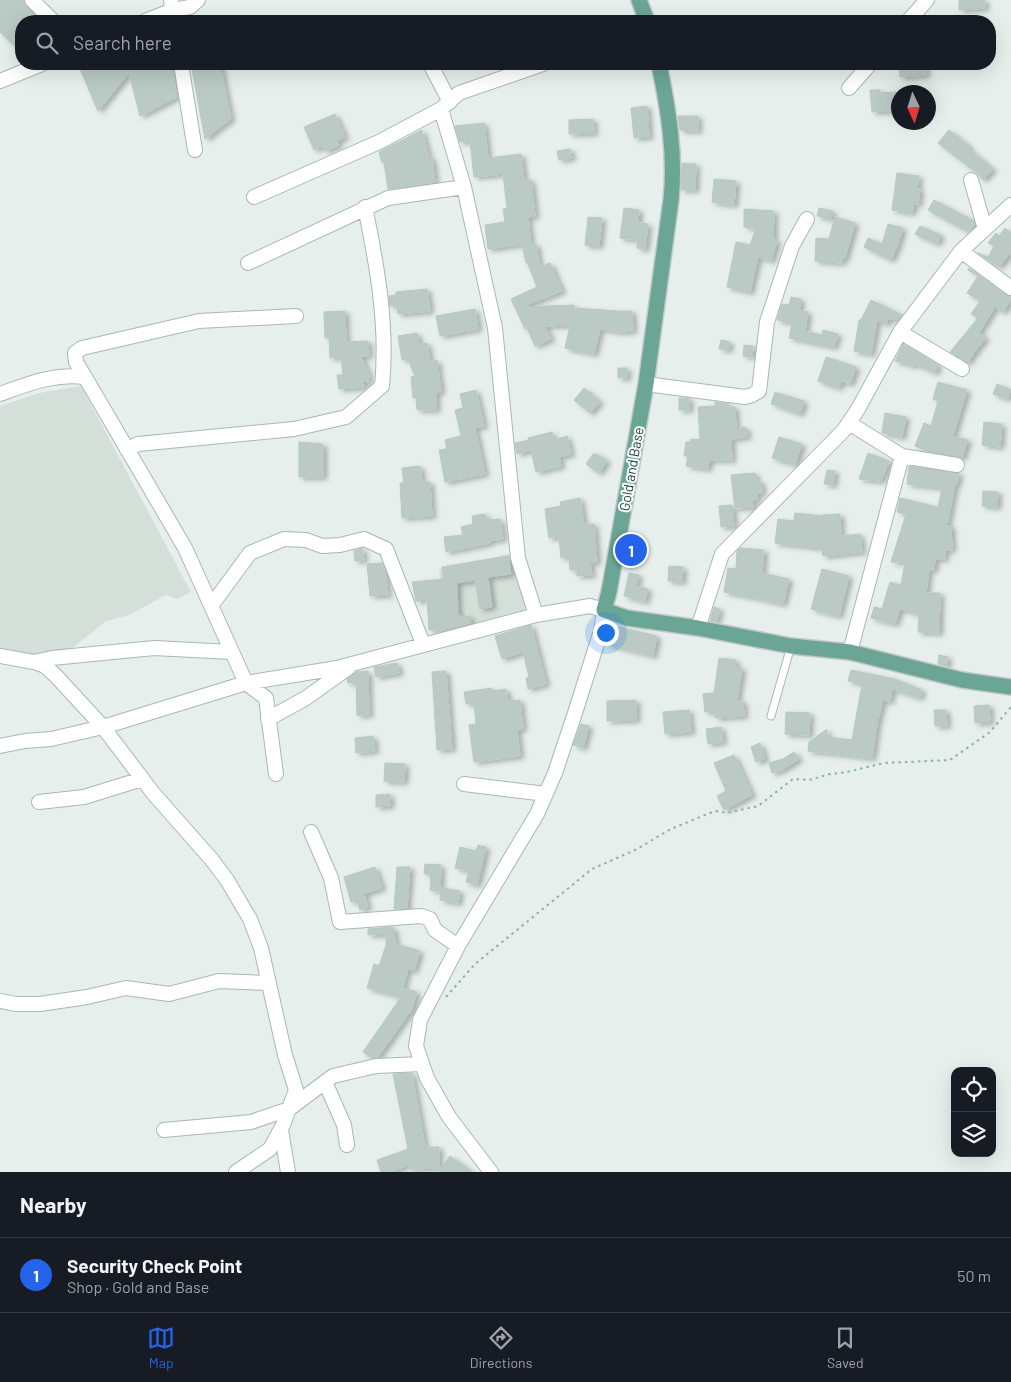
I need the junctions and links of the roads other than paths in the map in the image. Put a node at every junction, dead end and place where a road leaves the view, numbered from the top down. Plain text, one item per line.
1 (32, 0) edge
2 (198, 0) edge
3 (639, 0) edge
4 (927, 0) edge
5 (173, 10) edge
6 (47, 15) edge
7 (160, 15) edge
8 (645, 15) edge
9 (913, 15) edge
10 (27, 70) edge
11 (182, 70) edge
12 (432, 70) edge
13 (526, 70) edge
14 (660, 70) edge
15 (865, 70) edge
16 (0, 81) edge
17 (849, 88) dead end
18 (446, 106) junction
19 (195, 150) dead end
20 (971, 180) dead end
21 (464, 187) junction
22 (254, 197) dead end
23 (1011, 205) edge
24 (365, 208) junction
25 (807, 218) dead end
26 (986, 229) junction
27 (961, 251) junction
28 (248, 263) dead end
29 (1011, 288) edge
30 (296, 316) dead end
31 (900, 332) junction
32 (962, 369) dead end
33 (85, 377) junction
34 (646, 384) junction
35 (0, 394) edge
36 (849, 422) junction
37 (127, 450) junction
38 (902, 456) junction
39 (957, 465) dead end
40 (211, 606) junction
41 (604, 610) junction
42 (536, 615) junction
43 (698, 628) junction
44 (423, 644) junction
45 (791, 646) junction
46 (232, 652) junction
47 (850, 652) junction
48 (0, 656) edge
49 (34, 662) junction
50 (354, 663) junction
51 (246, 683) junction
52 (1011, 687) edge
53 (771, 716) dead end
54 (268, 719) junction
55 (103, 727) junction
56 (0, 746) edge
57 (276, 774) dead end
58 (142, 778) junction
59 (464, 784) dead end
60 (546, 794) junction
61 (39, 802) dead end
62 (311, 832) dead end
63 (458, 946) junction
64 (268, 983) junction
65 (0, 1001) edge
66 (422, 1064) junction
67 (325, 1082) junction
68 (289, 1109) junction
69 (164, 1130) dead end
70 (281, 1130) junction
71 (347, 1145) dead end
72 (236, 1172) edge
73 (288, 1172) edge
74 (491, 1172) edge

1 - 6 street
2 - 5 street
3 - 8 main road
4 - 9 street
5 - 7 street
10 - 16 street
11 - 19 street
12 - 18 street
13 - 18 street
14 - 34 main road, Gold and Base
15 - 17 street
18 - 21 street
18 - 22 street
20 - 26 street
21 - 24 street
21 - 42 street
23 - 26 street
24 - 28 street
24 - 37 street
25 - 34 street
26 - 27 street
27 - 29 street
27 - 31 street
30 - 33 street
31 - 32 street
31 - 36 street
33 - 35 street
33 - 37 street
34 - 41 main road, Gold and Base
36 - 38 street
36 - 43 street
37 - 40 street
38 - 39 street
38 - 47 street
40 - 44 street
40 - 46 street
41 - 42 street
41 - 43 main road
41 - 60 street
42 - 44 street
43 - 45 main road
44 - 50 street
45 - 47 main road
45 - 53 lane
46 - 49 street
46 - 51 street
47 - 52 main road
48 - 49 street
49 - 55 street
50 - 51 street
50 - 54 street
51 - 54 street
51 - 55 street
54 - 57 street
55 - 56 street
55 - 58 street
58 - 61 street
58 - 64 street
59 - 60 street
60 - 63 street
62 - 63 street
63 - 66 street
64 - 65 street
64 - 68 street
66 - 67 street
66 - 74 street
67 - 68 street
67 - 71 street
68 - 69 street
68 - 70 street
70 - 72 street
70 - 73 street

